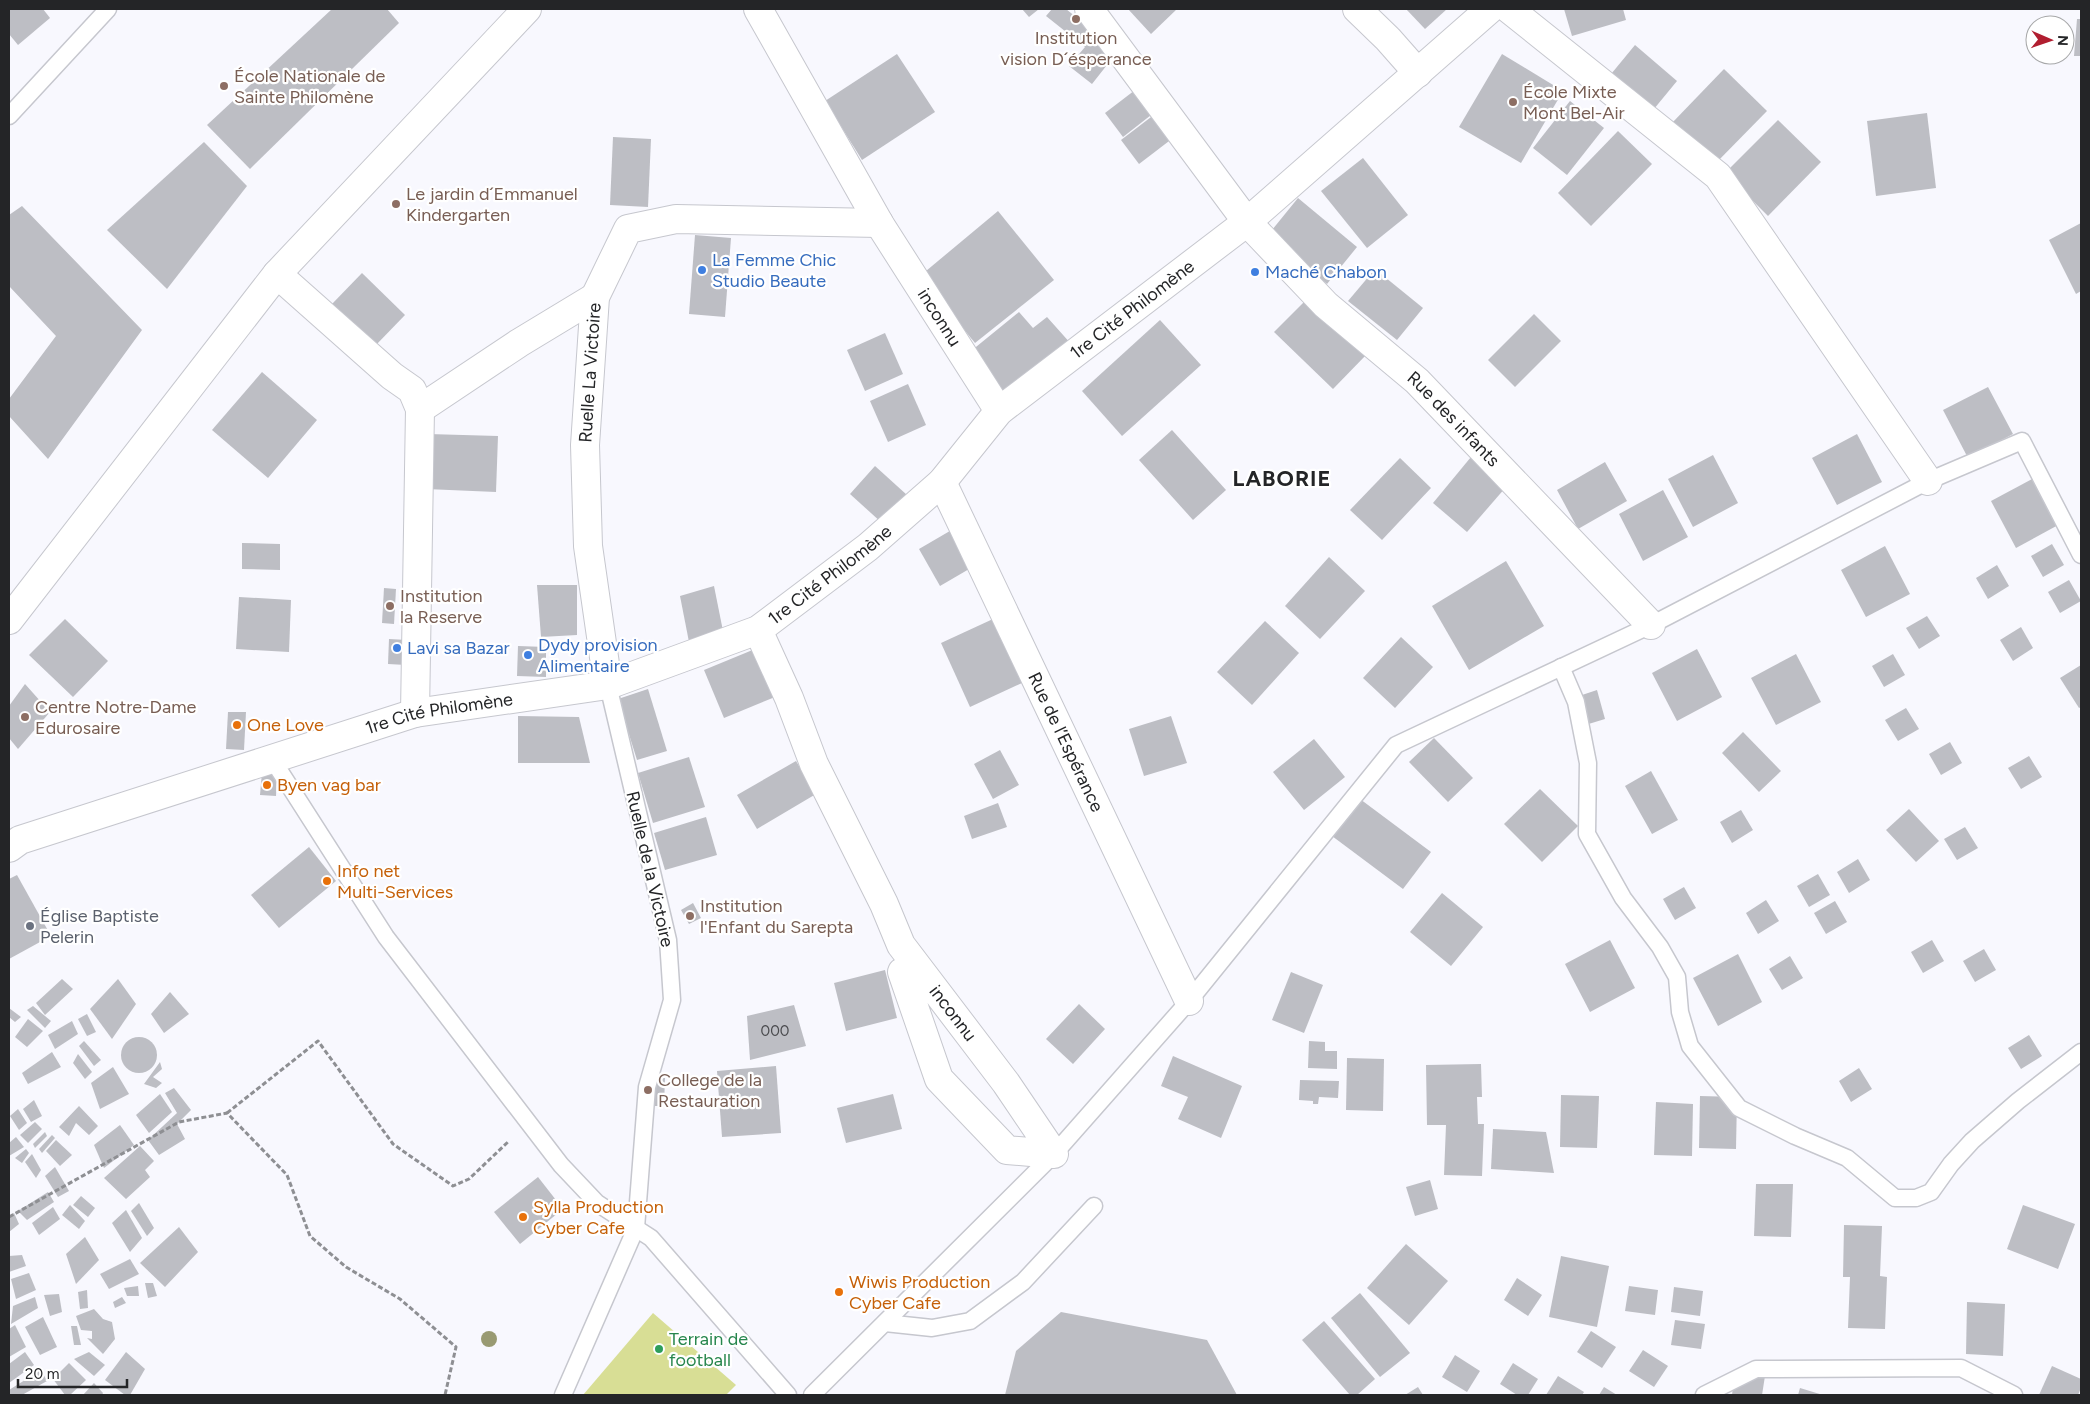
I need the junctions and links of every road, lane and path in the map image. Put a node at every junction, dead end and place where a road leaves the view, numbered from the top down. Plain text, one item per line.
1 (108, 9) edge
2 (527, 9) edge
3 (758, 9) edge
4 (1089, 9) edge
5 (1357, 9) edge
6 (1490, 9) edge
7 (1509, 9) edge
8 (1418, 73) junction
9 (9, 116) edge
10 (1247, 222) junction
11 (879, 223) junction
12 (277, 274) junction
13 (594, 297) junction
14 (420, 409) junction
15 (999, 411) junction
16 (942, 482) junction
17 (1928, 482) junction
18 (2081, 555) edge
19 (9, 620) edge
20 (1651, 625) junction
21 (758, 630) junction
22 (1561, 667) junction
23 (608, 685) junction
24 (416, 713) junction
25 (272, 759) junction
26 (9, 848) edge
27 (902, 972) dead end
28 (1189, 1001) junction
29 (2081, 1052) edge
30 (227, 1113) junction
31 (526, 1120) junction
32 (1054, 1154) junction
33 (1094, 1206) dead end
34 (9, 1217) edge
35 (636, 1228) junction
36 (885, 1323) junction
37 (445, 1395) edge
38 (563, 1395) edge
39 (788, 1395) edge
40 (812, 1395) edge
41 (1704, 1395) edge
42 (2014, 1395) edge

1 - 9 lane
2 - 12 street
3 - 11 street, inconnu
4 - 10 street, Rue des infants
5 - 8 street
6 - 8 street, 1re Cité Philomène
7 - 17 street
8 - 10 street, 1re Cité Philomène
10 - 15 street, 1re Cité Philomène
10 - 20 street, Rue des infants
11 - 13 street, Ruelle La Victoire
11 - 15 street, inconnu
12 - 14 street
12 - 19 street
13 - 14 street
13 - 23 street, Ruelle La Victoire
14 - 24 street
15 - 16 street, 1re Cité Philomène
16 - 21 street, 1re Cité Philomène
16 - 28 street, Rue de l’Espérance
17 - 18 lane
17 - 20 lane
20 - 22 lane
21 - 23 street, 1re Cité Philomène
21 - 32 street, inconnu
22 - 28 lane
22 - 29 lane
23 - 24 street, 1re Cité Philomène
23 - 35 lane, Ruelle de la Victoire
24 - 25 street, 1re Cité Philomène
25 - 26 street, 1re Cité Philomène
25 - 31 lane
27 - 32 street, inconnu
28 - 32 lane
30 - 31 path
30 - 34 path
30 - 37 path
31 - 35 lane
32 - 36 lane
33 - 36 lane
35 - 38 lane, Ruelle de la Victoire
35 - 39 lane
36 - 40 lane
41 - 42 lane

